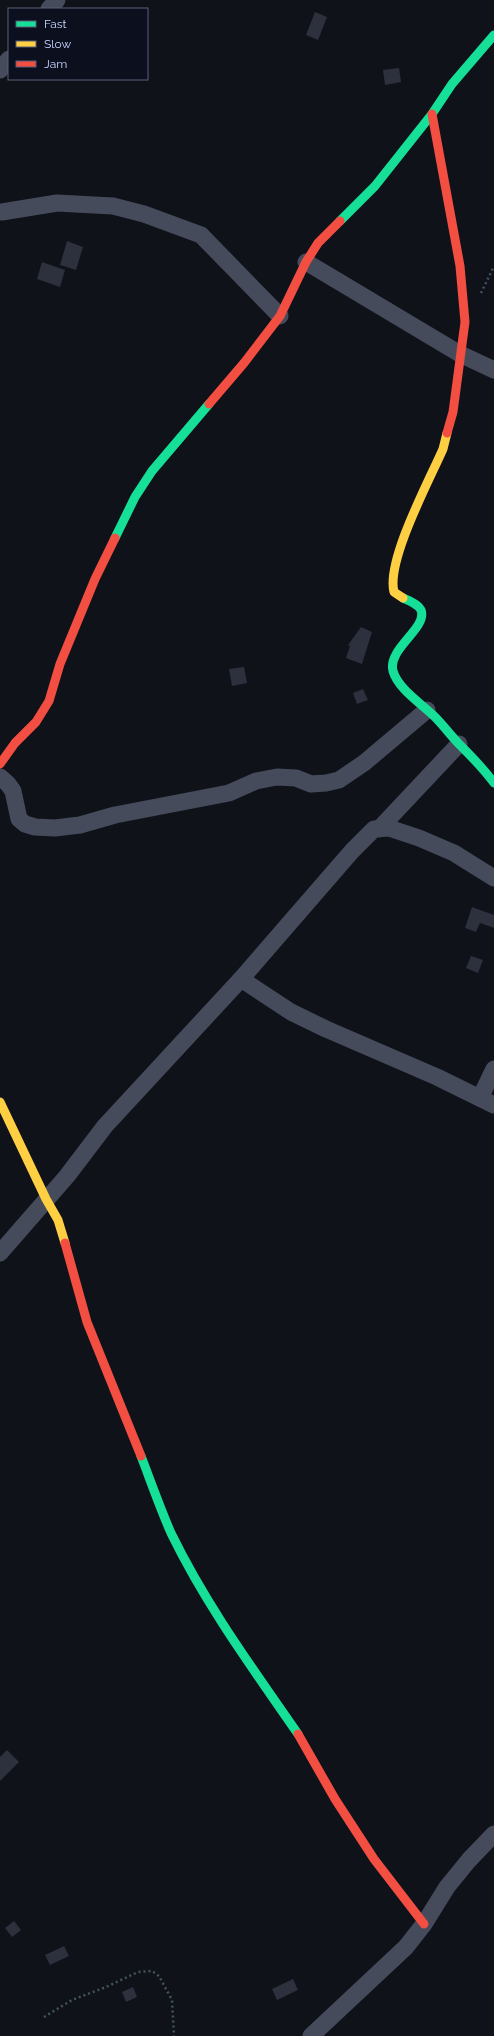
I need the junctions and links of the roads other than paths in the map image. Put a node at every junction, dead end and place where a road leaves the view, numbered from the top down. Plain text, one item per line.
1 (57, 0) edge
2 (50, 8) edge
3 (494, 35) edge
4 (8, 60) edge
5 (0, 70) edge
6 (432, 114) junction
7 (2, 212) dead end
8 (306, 262) junction
9 (280, 316) junction
10 (460, 354) junction
11 (494, 370) edge
12 (427, 710) junction
13 (459, 744) junction
14 (0, 764) edge
15 (0, 776) edge
16 (494, 784) edge
17 (380, 829) junction
18 (494, 878) edge
19 (241, 979) junction
20 (494, 1069) edge
21 (0, 1102) edge
22 (487, 1102) edge
23 (46, 1199) junction
24 (0, 1253) edge
25 (494, 1834) edge
26 (424, 1924) junction
27 (311, 2036) edge

1 - 2 street
3 - 6 street
4 - 5 street
6 - 8 street
6 - 10 street
7 - 9 street
8 - 9 street
8 - 10 street
9 - 14 street
10 - 11 street
10 - 12 street
12 - 13 street
12 - 15 street
13 - 16 street
13 - 17 street
17 - 18 street
17 - 19 street
19 - 22 street
19 - 23 street
20 - 22 street
21 - 23 street
23 - 24 street
23 - 26 street
25 - 26 street
26 - 27 street

